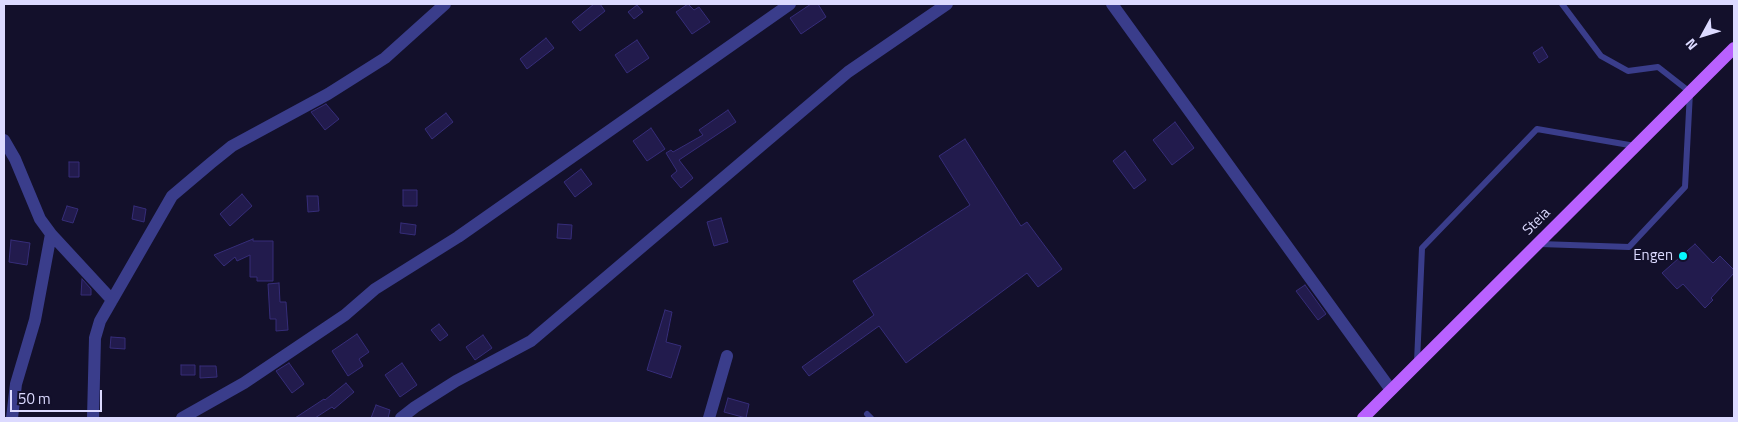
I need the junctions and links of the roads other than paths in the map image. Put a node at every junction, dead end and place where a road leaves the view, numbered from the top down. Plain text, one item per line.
1 (445, 4) edge
2 (790, 4) edge
3 (947, 4) edge
4 (1112, 4) edge
5 (1562, 4) edge
6 (1734, 48) edge
7 (1690, 92) junction
8 (4, 140) edge
9 (1635, 146) junction
10 (51, 234) junction
11 (1539, 244) junction
12 (112, 300) junction
13 (727, 356) dead end
14 (1417, 364) junction
15 (1391, 390) junction
16 (12, 418) edge
17 (94, 418) edge
18 (182, 418) edge
19 (401, 418) edge
20 (708, 418) edge
21 (1363, 418) edge

1 - 12 street
2 - 18 street
3 - 19 street
4 - 15 street
5 - 7 lane
6 - 7 main road, Steia
7 - 9 main road, Steia
7 - 11 lane
8 - 10 street
9 - 11 main road, Steia
9 - 14 lane
10 - 12 street
10 - 16 street
11 - 14 main road, Steia
12 - 17 street
13 - 20 street
14 - 15 main road, Steia
15 - 21 main road, Steia

